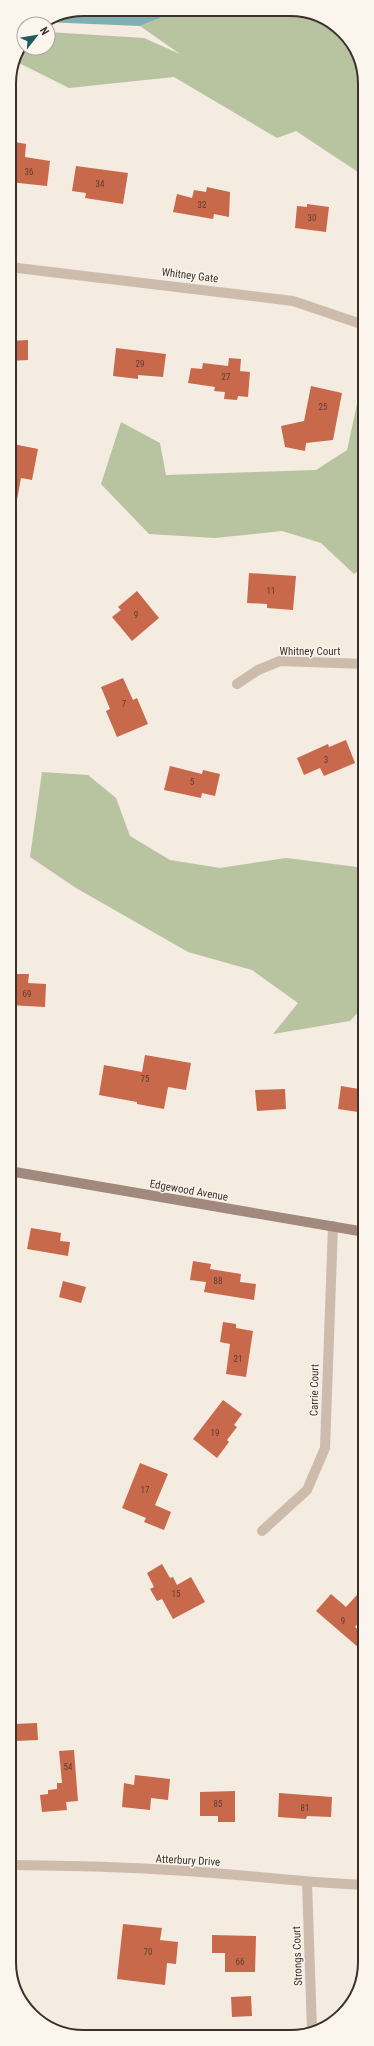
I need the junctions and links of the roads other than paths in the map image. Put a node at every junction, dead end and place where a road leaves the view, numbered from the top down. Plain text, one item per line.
1 (16, 267) edge
2 (358, 323) edge
3 (358, 664) edge
4 (236, 684) dead end
5 (16, 1172) edge
6 (333, 1226) junction
7 (358, 1231) edge
8 (262, 1531) dead end
9 (16, 1865) edge
10 (307, 1882) junction
11 (358, 1885) edge
12 (312, 2026) edge

1 - 2 street, Whitney Gate
3 - 4 street, Whitney Court
5 - 6 main road, Edgewood Avenue
6 - 7 main road, Edgewood Avenue
6 - 8 street, Carrie Court
9 - 10 street, Atterbury Drive
10 - 11 street, Atterbury Drive
10 - 12 street, Strongs Court

